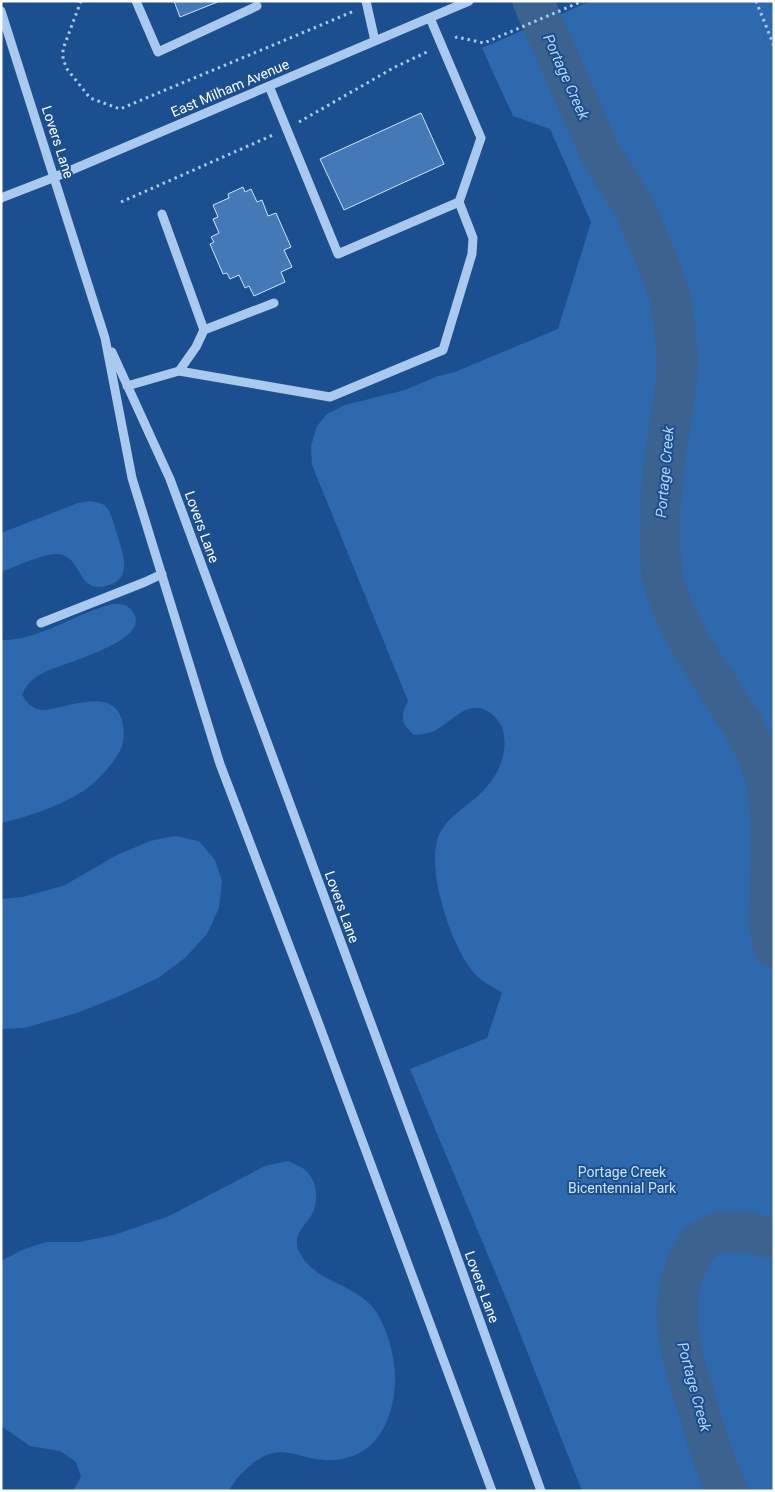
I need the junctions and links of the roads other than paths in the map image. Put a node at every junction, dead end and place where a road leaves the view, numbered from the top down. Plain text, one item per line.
1 (136, 1) edge
2 (469, 1) edge
3 (366, 3) edge
4 (257, 6) dead end
5 (1, 12) edge
6 (430, 18) junction
7 (375, 41) junction
8 (269, 86) junction
9 (55, 177) junction
10 (1, 198) edge
11 (459, 202) junction
12 (162, 214) dead end
13 (274, 303) dead end
14 (204, 330) junction
15 (105, 338) junction
16 (179, 371) junction
17 (127, 386) junction
18 (162, 574) junction
19 (41, 622) dead end
20 (492, 1491) edge
21 (541, 1491) edge

1 - 4 street
2 - 6 street, East Milham Avenue
3 - 7 street
5 - 9 street, Lovers Lane
6 - 7 street, East Milham Avenue
6 - 11 street
7 - 8 street, East Milham Avenue
8 - 9 street, East Milham Avenue
8 - 11 street
9 - 10 street, East Milham Avenue
9 - 15 street, Lovers Lane
11 - 16 street
12 - 14 street
13 - 14 street
14 - 16 street
15 - 17 street, Lovers Lane
15 - 18 street, Lovers Lane
16 - 17 street
17 - 21 street, Lovers Lane
18 - 19 street
18 - 20 street, Lovers Lane

